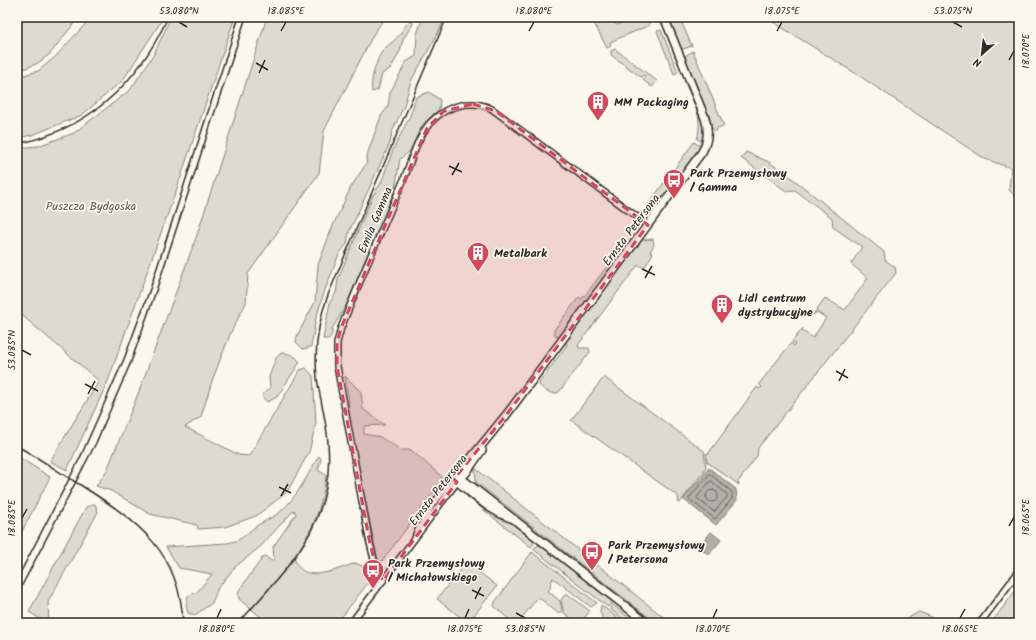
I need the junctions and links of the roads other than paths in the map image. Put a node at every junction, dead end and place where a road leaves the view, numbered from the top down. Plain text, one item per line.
1 (664, 17) edge
2 (648, 225) junction
3 (457, 478) junction
4 (1019, 571) edge
5 (383, 581) junction
6 (351, 623) edge
7 (647, 623) edge
8 (980, 623) edge

1 - 2 street, Ernsta Petersona
2 - 3 street, Ernsta Petersona
2 - 5 street, Emila Gamma
3 - 5 street, Ernsta Petersona
3 - 7 street
4 - 8 street
5 - 6 street, Ernsta Petersona

